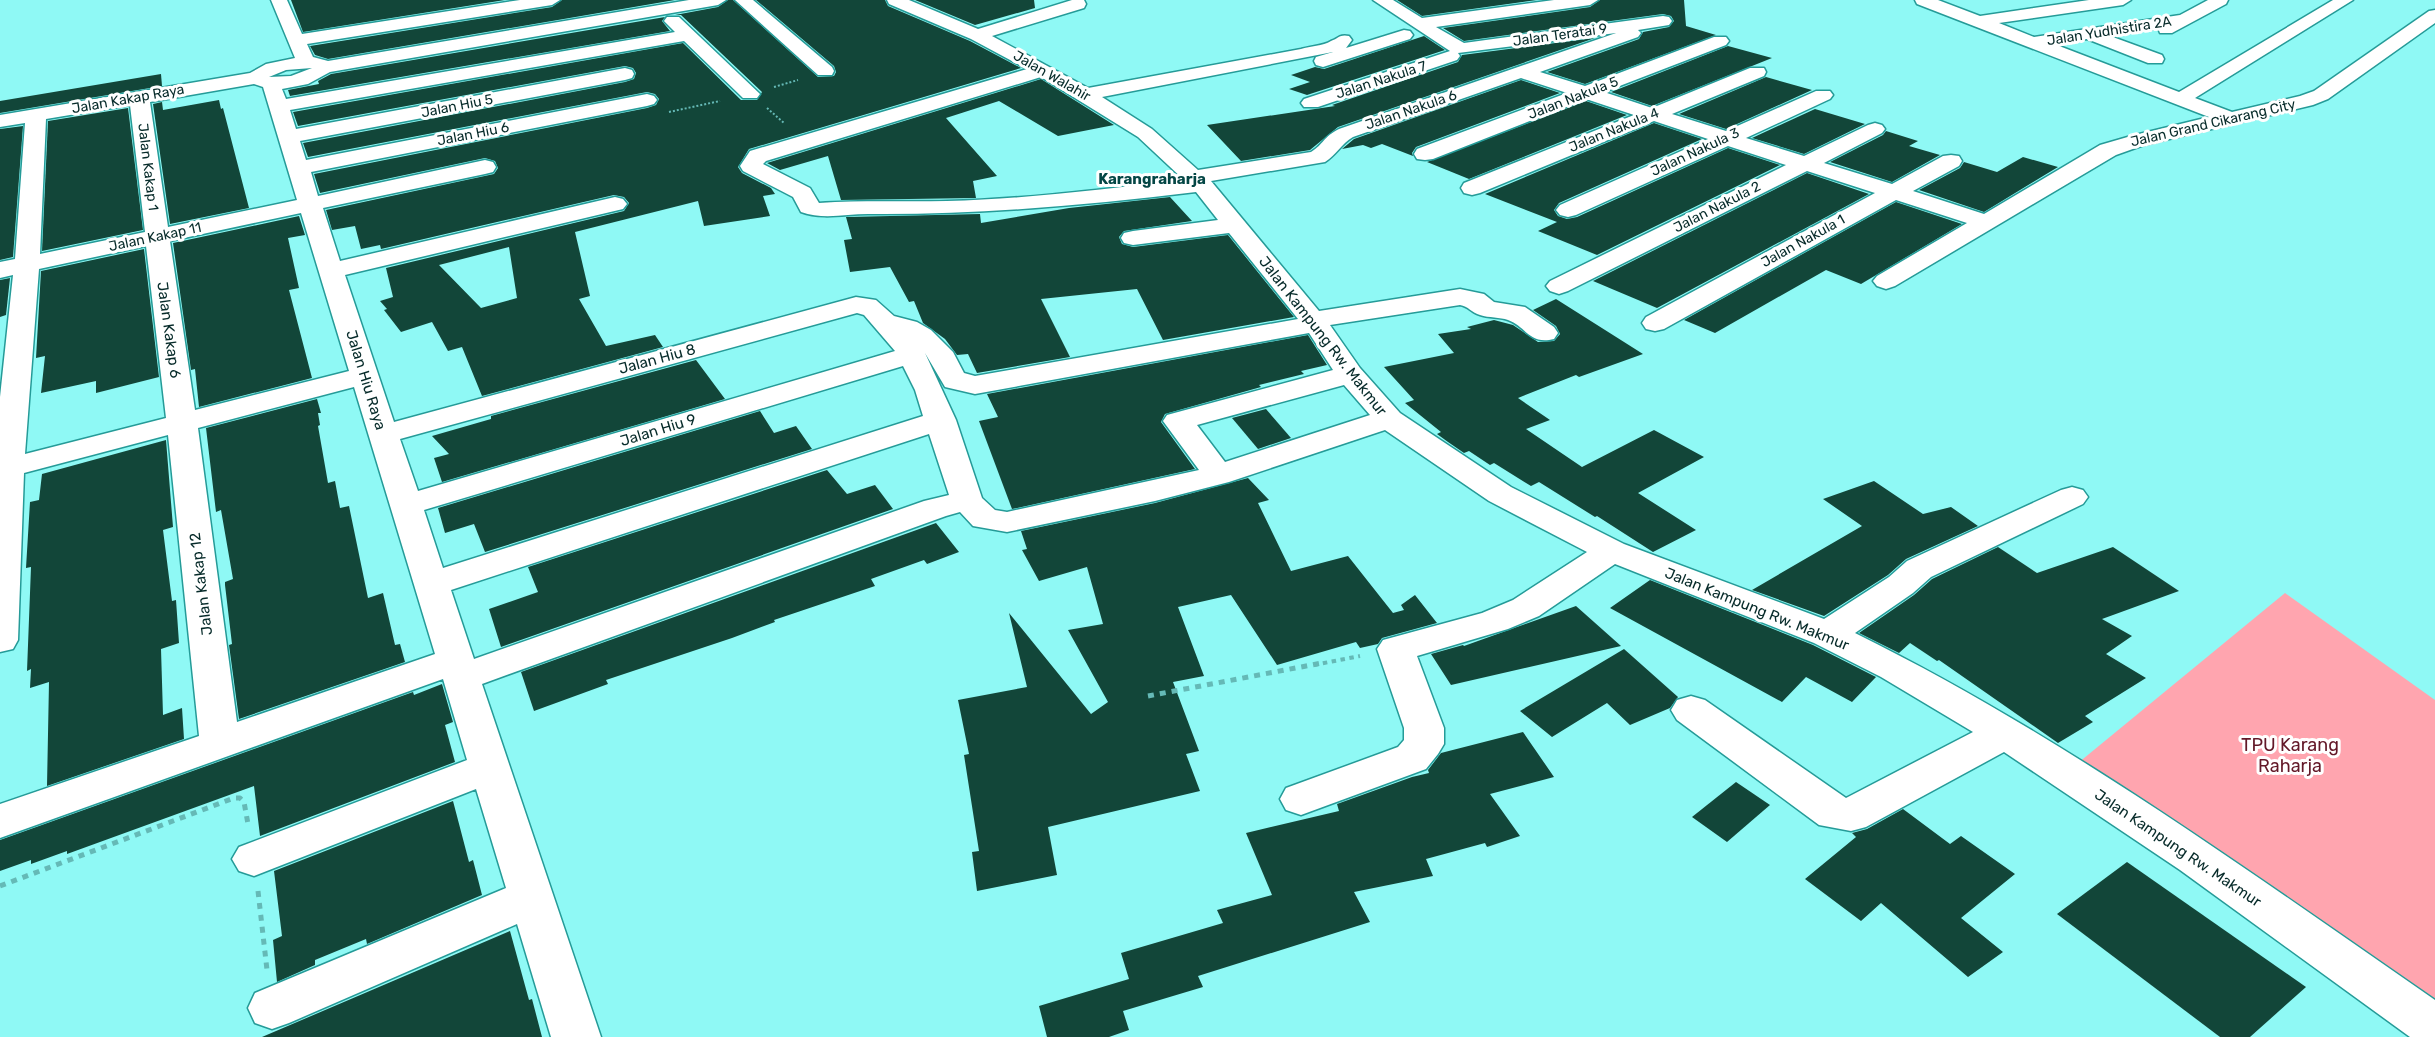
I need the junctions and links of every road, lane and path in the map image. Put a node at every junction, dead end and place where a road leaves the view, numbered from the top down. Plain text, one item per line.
1 (280, 0) edge
2 (552, 0) edge
3 (718, 0) edge
4 (743, 0) edge
5 (895, 0) edge
6 (1590, 0) edge
7 (1925, 0) edge
8 (2123, 0) edge
9 (2220, 0) edge
10 (2345, 0) edge
11 (1389, 1) edge
12 (1078, 4) dead end
13 (662, 11) junction
14 (2185, 19) junction
15 (1664, 21) dead end
16 (1980, 21) junction
17 (2430, 22) edge
18 (1420, 24) junction
19 (1632, 33) dead end
20 (2088, 34) junction
21 (977, 35) junction
22 (1404, 35) dead end
23 (688, 36) junction
24 (297, 40) junction
25 (1720, 41) dead end
26 (2032, 42) junction
27 (1343, 47) junction
28 (2127, 49) junction
29 (604, 50) junction
30 (1453, 52) junction
31 (2155, 59) dead end
32 (315, 65) junction
33 (1043, 70) junction
34 (825, 71) joint
35 (1522, 72) junction
36 (1756, 72) dead end
37 (1399, 74) junction
38 (625, 75) junction
39 (1281, 75) dead end
40 (269, 89) junction
41 (1588, 93) junction
42 (750, 94) junction
43 (1085, 94) junction
44 (1457, 94) junction
45 (1823, 95) dead end
46 (140, 97) junction
47 (2180, 99) junction
48 (1311, 103) dead end
49 (653, 107) junction
50 (1654, 114) junction
51 (36, 115) junction
52 (2234, 119) junction
53 (0, 121) edge
54 (1875, 129) dead end
55 (289, 137) junction
56 (1726, 137) junction
57 (806, 141) junction
58 (1425, 154) dead end
59 (1951, 161) dead end
60 (1805, 163) junction
61 (486, 167) dead end
62 (299, 168) junction
63 (1198, 181) junction
64 (1472, 188) dead end
65 (1893, 192) junction
66 (615, 204) dead end
67 (311, 205) junction
68 (1568, 210) dead end
69 (1986, 222) junction
70 (1235, 225) junction
71 (157, 237) junction
72 (1133, 238) dead end
73 (14, 267) edge
74 (332, 270) junction
75 (1886, 281) dead end
76 (1559, 286) dead end
77 (1314, 322) junction
78 (1655, 322) dead end
79 (886, 323) junction
80 (1544, 333) dead end
81 (910, 355) junction
82 (1350, 374) junction
83 (364, 375) junction
84 (1389, 418) junction
85 (941, 420) junction
86 (182, 423) junction
87 (383, 434) junction
88 (4, 469) edge
89 (1218, 475) junction
90 (2072, 497) dead end
91 (967, 501) junction
92 (406, 505) junction
93 (1612, 551) junction
94 (431, 584) junction
95 (1827, 634) junction
96 (0, 640) edge
97 (1396, 649) junction
98 (458, 669) junction
99 (1148, 696) dead end
100 (1691, 710) dead end
101 (2005, 733) junction
102 (220, 745) junction
103 (491, 767) junction
104 (1301, 799) dead end
105 (0, 821) edge
106 (254, 859) junction
107 (0, 886) edge
108 (532, 897) junction
109 (272, 1008) joint
110 (2435, 1027) edge
111 (576, 1037) edge

1 - 24 street
2 - 24 street
3 - 13 street
4 - 34 street
5 - 21 street, Jalan Walahir
6 - 18 street
7 - 16 street
8 - 16 street
9 - 14 street
10 - 47 street
11 - 18 street
12 - 21 street
13 - 23 street
13 - 32 street
14 - 20 street, Jalan Yudhistira 2A
14 - 28 street
15 - 30 street, Jalan Teratai 9
16 - 26 street
17 - 52 street, Jalan Grand Cikarang City
18 - 30 street
19 - 35 street, Jalan Nakula 6
20 - 26 street, Jalan Yudhistira 2A
20 - 28 street
21 - 33 street, Jalan Walahir
22 - 27 street
23 - 29 street
23 - 42 street
24 - 32 street
25 - 41 street, Jalan Nakula 5
26 - 47 street
27 - 37 street
27 - 39 street
27 - 43 street
28 - 31 street
29 - 38 street
29 - 40 street
30 - 37 street, Jalan Nakula 7
32 - 40 street
33 - 43 street, Jalan Walahir
33 - 57 street
34 - 42 path
35 - 41 street
35 - 44 street, Jalan Nakula 6
36 - 50 street, Jalan Nakula 4
37 - 44 street
37 - 48 street, Jalan Nakula 7
38 - 49 street
38 - 55 street, Jalan Hiu 5
40 - 46 street, Jalan Kakap Raya
40 - 55 street, Jalan Hiu Raya
41 - 50 street
41 - 58 street, Jalan Nakula 5
42 - 49 path
42 - 57 path
43 - 63 street, Jalan Walahir
44 - 63 street, Jalan Nakula 6
45 - 56 street, Jalan Nakula 3
46 - 51 street, Jalan Kakap Raya
46 - 71 street, Jalan Kakap 1
47 - 52 street
49 - 62 street, Jalan Hiu 6
50 - 56 street
50 - 64 street, Jalan Nakula 4
51 - 53 street, Jalan Kakap Raya
51 - 73 street
52 - 69 street, Jalan Grand Cikarang City
54 - 60 street, Jalan Nakula 2
55 - 62 street, Jalan Hiu Raya
56 - 60 street
56 - 68 street, Jalan Nakula 3
57 - 63 street, Jalan Nakula 6
59 - 65 street, Jalan Nakula 1
60 - 65 street
60 - 76 street, Jalan Nakula 2
61 - 67 street, Jalan Kakap 11
62 - 67 street, Jalan Hiu Raya
63 - 70 street, Jalan Kampung Rw. Makmur
65 - 69 street
65 - 78 street, Jalan Nakula 1
66 - 74 street
67 - 71 street, Jalan Kakap 11
67 - 74 street, Jalan Hiu Raya
69 - 75 street, Jalan Grand Cikarang City
70 - 72 street
70 - 77 street, Jalan Kampung Rw. Makmur
71 - 73 street, Jalan Kakap 11
71 - 86 street, Jalan Kakap 6
73 - 88 street
74 - 83 street, Jalan Hiu Raya
77 - 79 street
77 - 80 street
77 - 82 street, Jalan Kampung Rw. Makmur
79 - 81 street, Jalan Hiu 8
79 - 87 street, Jalan Hiu 8
81 - 85 street, Jalan Hiu 8
81 - 92 street, Jalan Hiu 9
82 - 84 street, Jalan Kampung Rw. Makmur
82 - 89 street
83 - 86 street
83 - 87 street, Jalan Hiu Raya
84 - 89 street
84 - 93 street, Jalan Kampung Rw. Makmur
85 - 91 street, Jalan Hiu 8
85 - 94 street
86 - 88 street
86 - 102 street, Jalan Kakap 12
87 - 92 street, Jalan Hiu Raya
88 - 96 street
89 - 91 street
90 - 95 street
91 - 98 street
92 - 94 street, Jalan Hiu Raya
93 - 95 street, Jalan Kampung Rw. Makmur
93 - 97 street
94 - 98 street, Jalan Hiu Raya
95 - 101 street, Jalan Kampung Rw. Makmur
97 - 99 path
97 - 104 street
98 - 102 street
98 - 103 street, Jalan Hiu Raya
100 - 101 street
101 - 110 street, Jalan Kampung Rw. Makmur
102 - 105 street
103 - 106 street
103 - 108 street, Jalan Hiu Raya
106 - 107 path
106 - 109 path
108 - 109 street
108 - 111 street, Jalan Hiu Raya

